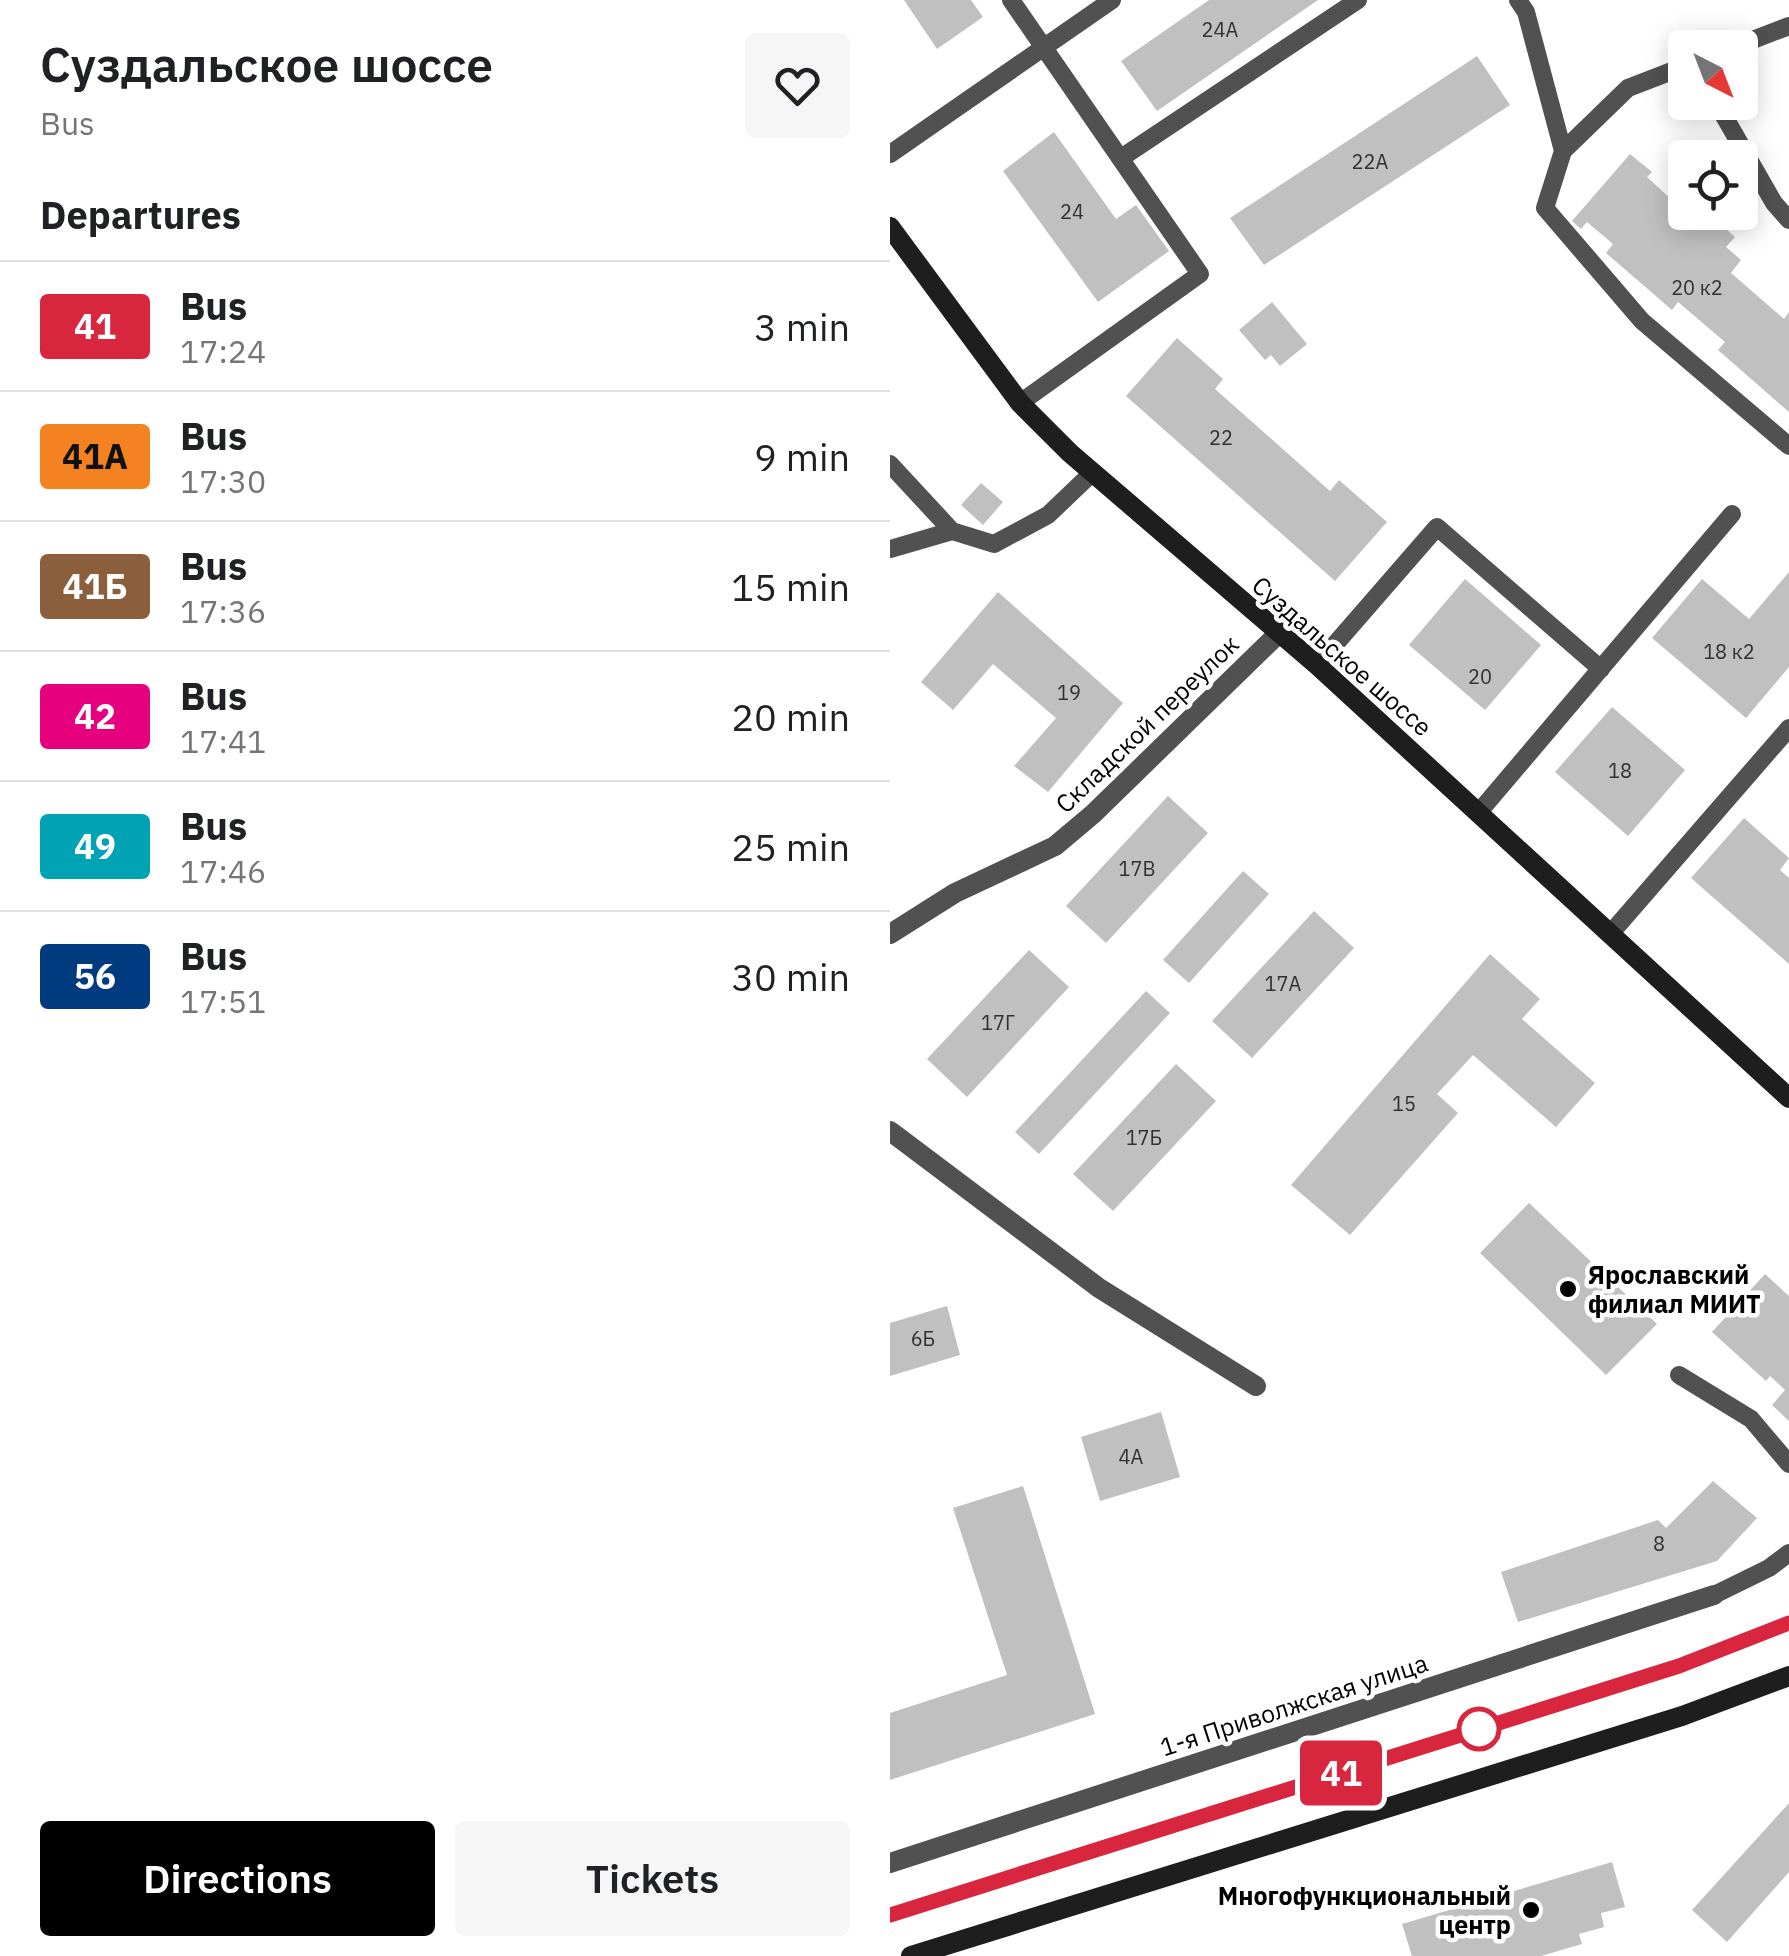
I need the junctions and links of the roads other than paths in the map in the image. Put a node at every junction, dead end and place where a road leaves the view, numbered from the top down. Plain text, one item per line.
1 (1011, 0) edge
2 (1112, 0) edge
3 (1358, 0) edge
4 (1518, 0) edge
5 (1789, 26) edge
6 (1758, 38) edge
7 (1042, 46) junction
8 (1668, 73) edge
9 (1728, 120) edge
10 (1563, 151) junction
11 (890, 154) edge
12 (1120, 158) junction
13 (1781, 200) edge
14 (1789, 220) edge
15 (890, 227) edge
16 (1020, 403) junction
17 (1789, 446) edge
18 (890, 464) edge
19 (1092, 473) junction
20 (1732, 514) dead end
21 (952, 532) junction
22 (890, 550) edge
23 (1279, 633) junction
24 (1317, 665) junction
25 (1601, 669) junction
26 (1789, 728) edge
27 (1479, 812) junction
28 (1612, 933) junction
29 (890, 934) edge
30 (1789, 1098) edge
31 (890, 1131) edge
32 (1679, 1376) dead end
33 (1256, 1386) dead end
34 (1789, 1464) edge
35 (1789, 1553) edge
36 (1714, 1595) joint
37 (1789, 1623) edge
38 (1789, 1676) edge
39 (890, 1863) edge
40 (890, 1915) edge
41 (911, 1956) edge

1 - 7 lane
2 - 7 lane
3 - 12 lane
4 - 10 lane
5 - 6 lane
7 - 11 lane
7 - 12 lane
8 - 10 lane
9 - 13 lane
10 - 17 lane
12 - 16 lane
13 - 14 lane
15 - 16 main road, Суздальское шоссе
16 - 19 main road, Суздальское шоссе
18 - 21 lane
19 - 21 lane
19 - 23 main road, Суздальское шоссе
20 - 25 lane
21 - 22 lane
23 - 24 main road, Суздальское шоссе
23 - 29 street, Складской переулок
24 - 25 lane
24 - 27 main road, Суздальское шоссе
25 - 27 lane
26 - 28 lane
27 - 28 main road, Суздальское шоссе
28 - 30 main road, Суздальское шоссе
31 - 33 street
32 - 34 lane
35 - 36 lane
36 - 39 street, 1-я Приволжская улица
37 - 40 main road
38 - 41 main road

